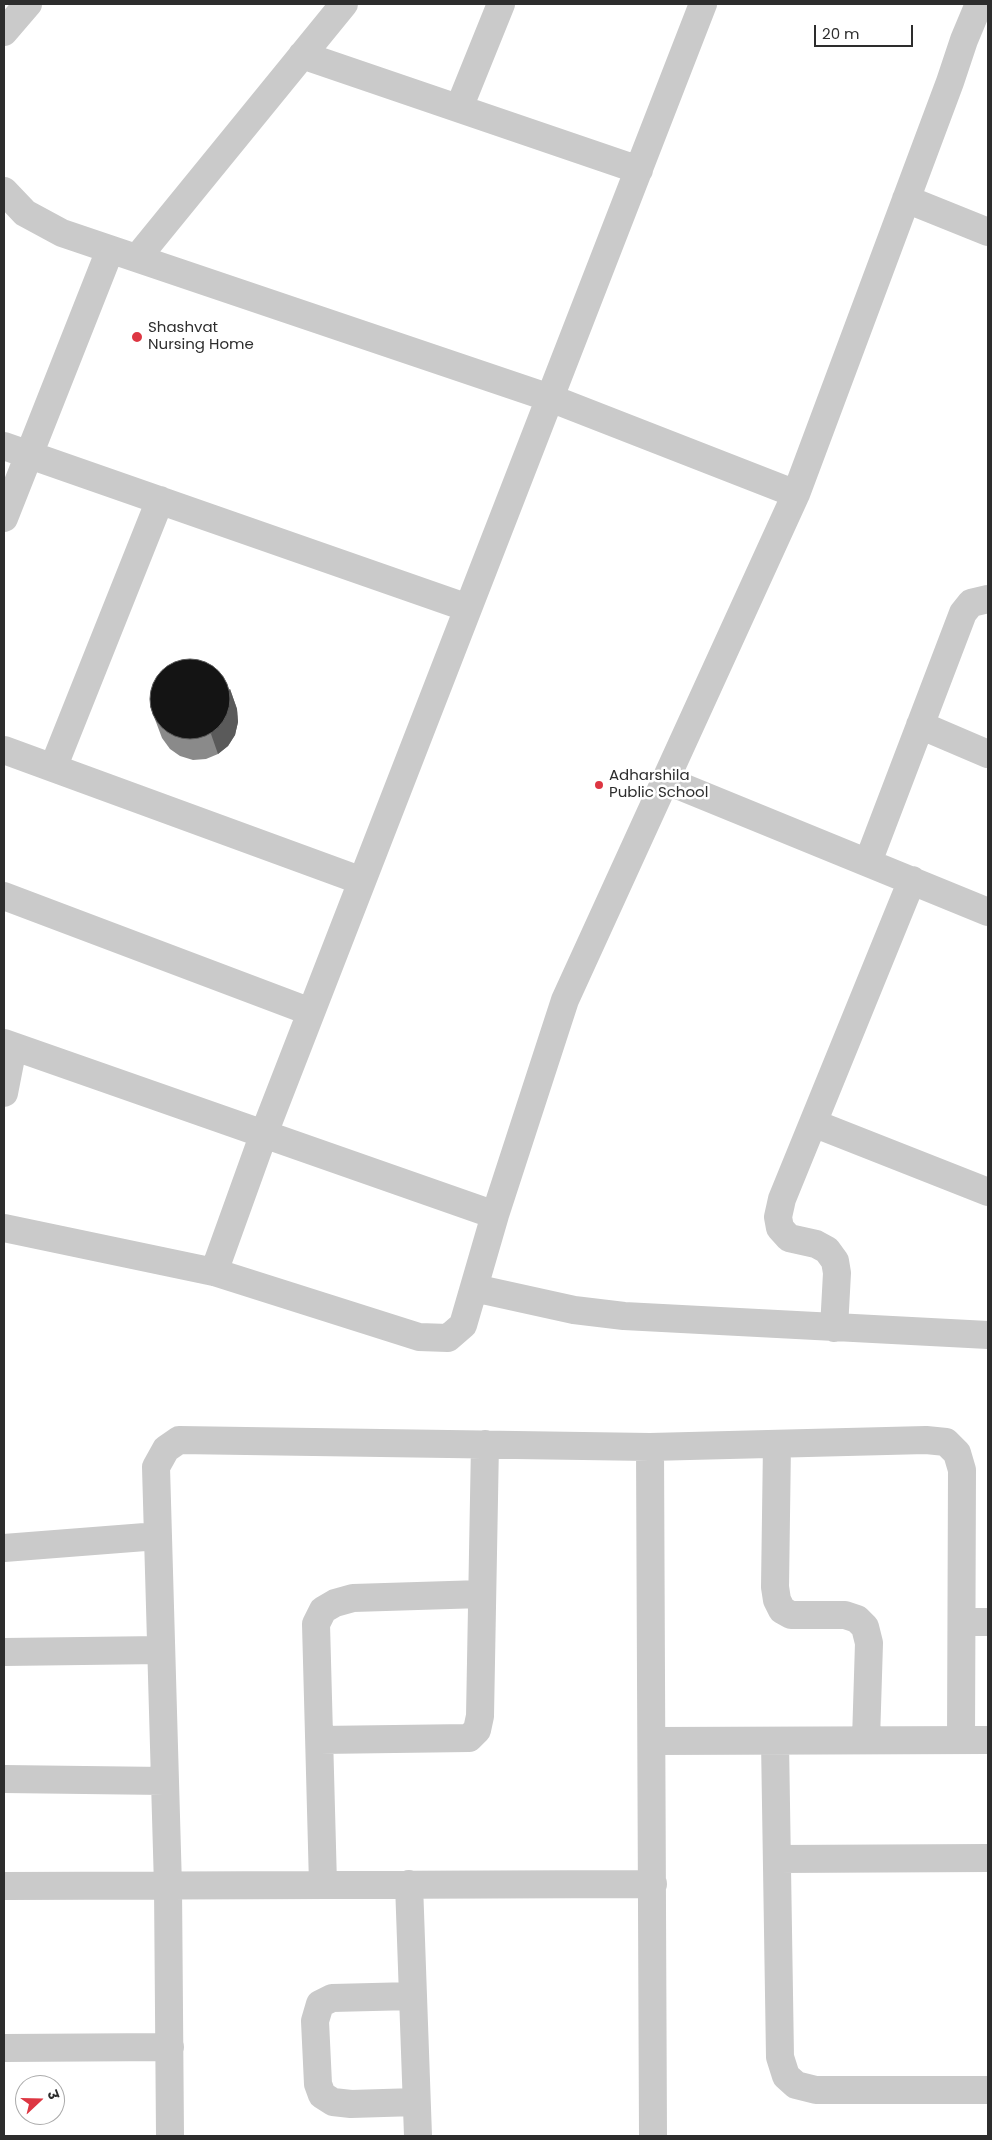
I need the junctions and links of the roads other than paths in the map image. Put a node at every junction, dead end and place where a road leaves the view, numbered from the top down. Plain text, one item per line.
1 (28, 4) edge
2 (344, 4) edge
3 (501, 4) edge
4 (703, 4) edge
5 (979, 4) edge
6 (4, 32) edge
7 (302, 55) junction
8 (459, 108) junction
9 (639, 170) junction
10 (4, 191) edge
11 (906, 200) junction
12 (988, 232) edge
13 (110, 250) junction
14 (137, 258) junction
15 (550, 398) junction
16 (16, 450) edge
17 (796, 494) junction
18 (160, 500) junction
19 (4, 518) edge
20 (988, 599) edge
21 (468, 608) junction
22 (920, 726) junction
23 (4, 750) edge
24 (988, 754) edge
25 (53, 768) junction
26 (665, 780) junction
27 (868, 862) junction
28 (912, 880) junction
29 (362, 881) junction
30 (4, 896) edge
31 (988, 912) edge
32 (311, 1012) junction
33 (9, 1045) edge
34 (4, 1093) edge
35 (813, 1124) junction
36 (263, 1136) junction
37 (988, 1192) edge
38 (495, 1215) junction
39 (4, 1228) edge
40 (214, 1272) junction
41 (474, 1288) junction
42 (834, 1328) junction
43 (988, 1335) edge
44 (485, 1444) junction
45 (777, 1444) junction
46 (650, 1447) junction
47 (158, 1536) junction
48 (4, 1548) edge
49 (482, 1594) junction
50 (975, 1622) edge
51 (161, 1650) junction
52 (4, 1652) edge
53 (320, 1740) junction
54 (775, 1740) junction
55 (866, 1740) junction
56 (961, 1740) junction
57 (988, 1740) edge
58 (653, 1741) junction
59 (4, 1779) edge
60 (165, 1781) junction
61 (988, 1858) edge
62 (777, 1859) junction
63 (323, 1884) junction
64 (409, 1884) junction
65 (653, 1884) junction
66 (4, 1886) edge
67 (168, 1886) junction
68 (413, 1996) junction
69 (170, 2047) junction
70 (4, 2048) edge
71 (988, 2090) edge
72 (416, 2102) junction
73 (170, 2136) edge
74 (418, 2136) edge
75 (653, 2136) edge

1 - 6 street
2 - 7 street
3 - 8 street
4 - 9 street
5 - 11 street
7 - 8 street
7 - 14 street
8 - 9 street
9 - 15 street
10 - 13 street
11 - 12 street
11 - 17 street
13 - 14 street
13 - 16 street
14 - 15 street
15 - 17 street
15 - 21 street
16 - 18 street
16 - 19 street
17 - 26 street
18 - 21 street
18 - 25 street
20 - 22 street
21 - 29 street
22 - 24 street
22 - 27 street
23 - 25 street
25 - 29 street
26 - 27 street
26 - 38 street
27 - 28 street
28 - 31 street
28 - 35 street
29 - 32 street
30 - 32 street
32 - 36 street
33 - 34 street
33 - 36 street
35 - 37 street
35 - 42 street
36 - 38 street
36 - 40 street
38 - 41 street
39 - 40 street
40 - 41 street
41 - 42 street
42 - 43 street
44 - 46 street
44 - 47 street
44 - 49 street
45 - 46 street
45 - 50 street
45 - 55 street
46 - 58 street
47 - 48 street
47 - 51 street
49 - 53 street
49 - 53 street
50 - 56 street
51 - 52 street
51 - 60 street
53 - 63 street
54 - 55 street
54 - 58 street
54 - 62 street
55 - 56 street
56 - 57 street
58 - 65 street
59 - 60 street
60 - 67 street
61 - 62 street
62 - 71 street
63 - 64 street
63 - 67 street
64 - 65 street
64 - 68 street
65 - 75 street
66 - 67 street
67 - 69 street
68 - 72 street
68 - 72 street
69 - 70 street
69 - 73 street
72 - 74 street

